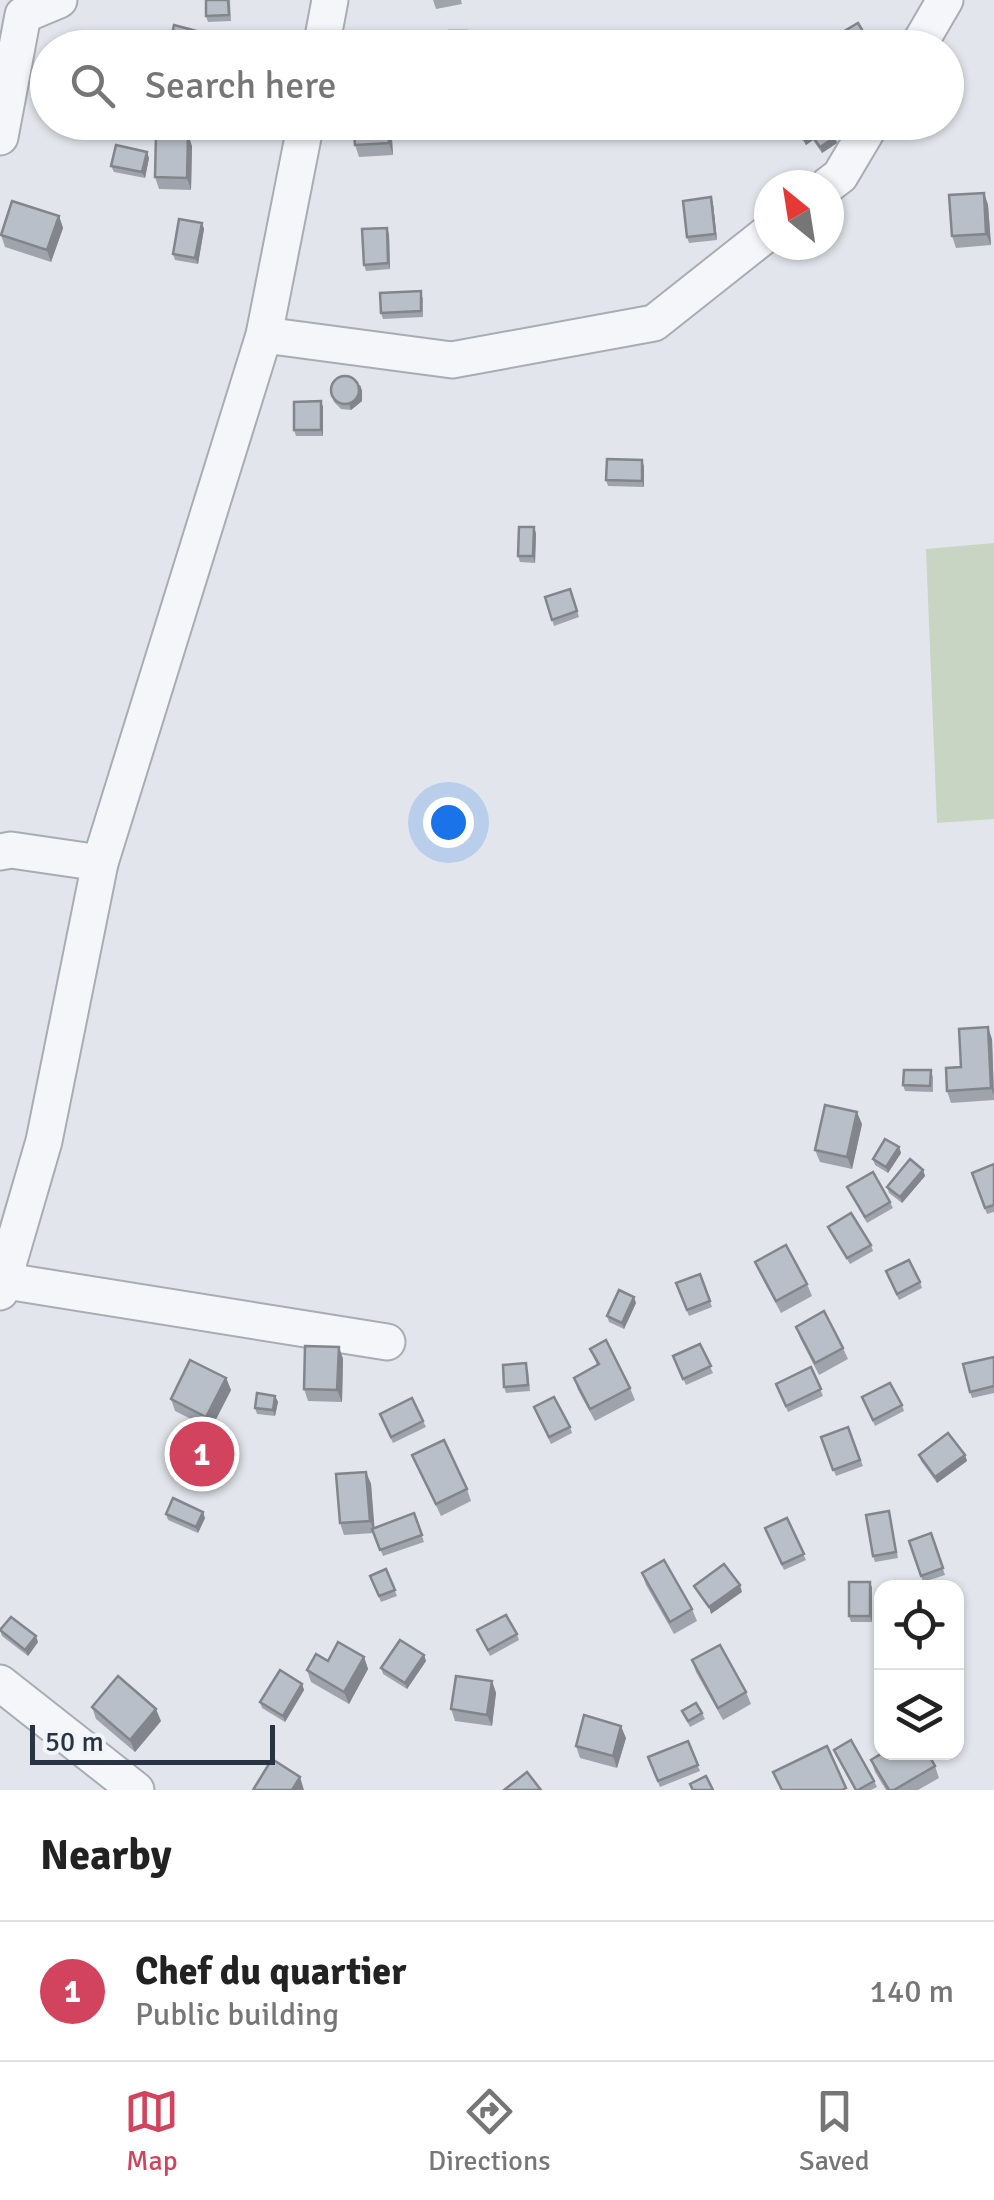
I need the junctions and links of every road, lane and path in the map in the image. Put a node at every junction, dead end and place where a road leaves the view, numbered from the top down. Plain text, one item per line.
1 (59, 0) edge
2 (330, 0) edge
3 (945, 0) edge
4 (324, 30) edge
5 (928, 30) edge
6 (0, 137) edge
7 (302, 140) edge
8 (861, 140) edge
9 (844, 170) edge
10 (754, 244) edge
11 (264, 335) junction
12 (0, 852) edge
13 (100, 864) junction
14 (2, 1285) edge
15 (387, 1342) dead end
16 (0, 1683) edge
17 (136, 1790) edge

1 - 6 street
2 - 4 street
3 - 5 street
7 - 11 street
8 - 9 street
10 - 11 street
11 - 13 street
12 - 13 street
13 - 14 street
14 - 15 street
16 - 17 street

